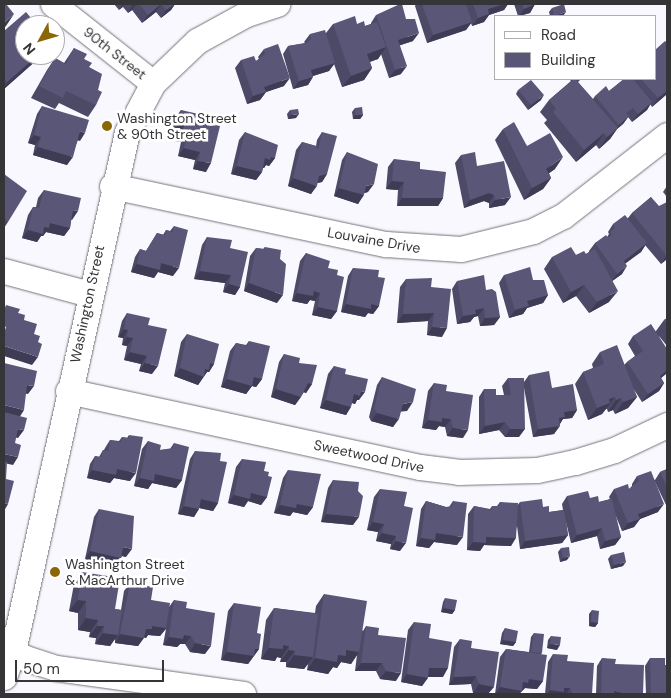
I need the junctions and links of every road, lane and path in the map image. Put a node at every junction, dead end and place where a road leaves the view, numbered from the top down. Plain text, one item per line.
1 (54, 4) edge
2 (277, 4) edge
3 (153, 83) junction
4 (667, 135) edge
5 (112, 186) junction
6 (4, 271) edge
7 (89, 294) junction
8 (68, 391) junction
9 (667, 425) edge
10 (8, 645) edge
11 (4, 677) edge
12 (153, 688) edge
13 (243, 694) edge

1 - 3 street, 90th Street
2 - 3 street, Washington Street
3 - 5 street, Washington Street
4 - 5 street, Louvaine Drive
5 - 7 street, Washington Street
6 - 7 street
7 - 8 street, Washington Street
8 - 9 street, Sweetwood Drive
8 - 10 street, Washington Street
10 - 11 street, Washington Street
10 - 12 street
12 - 13 street

